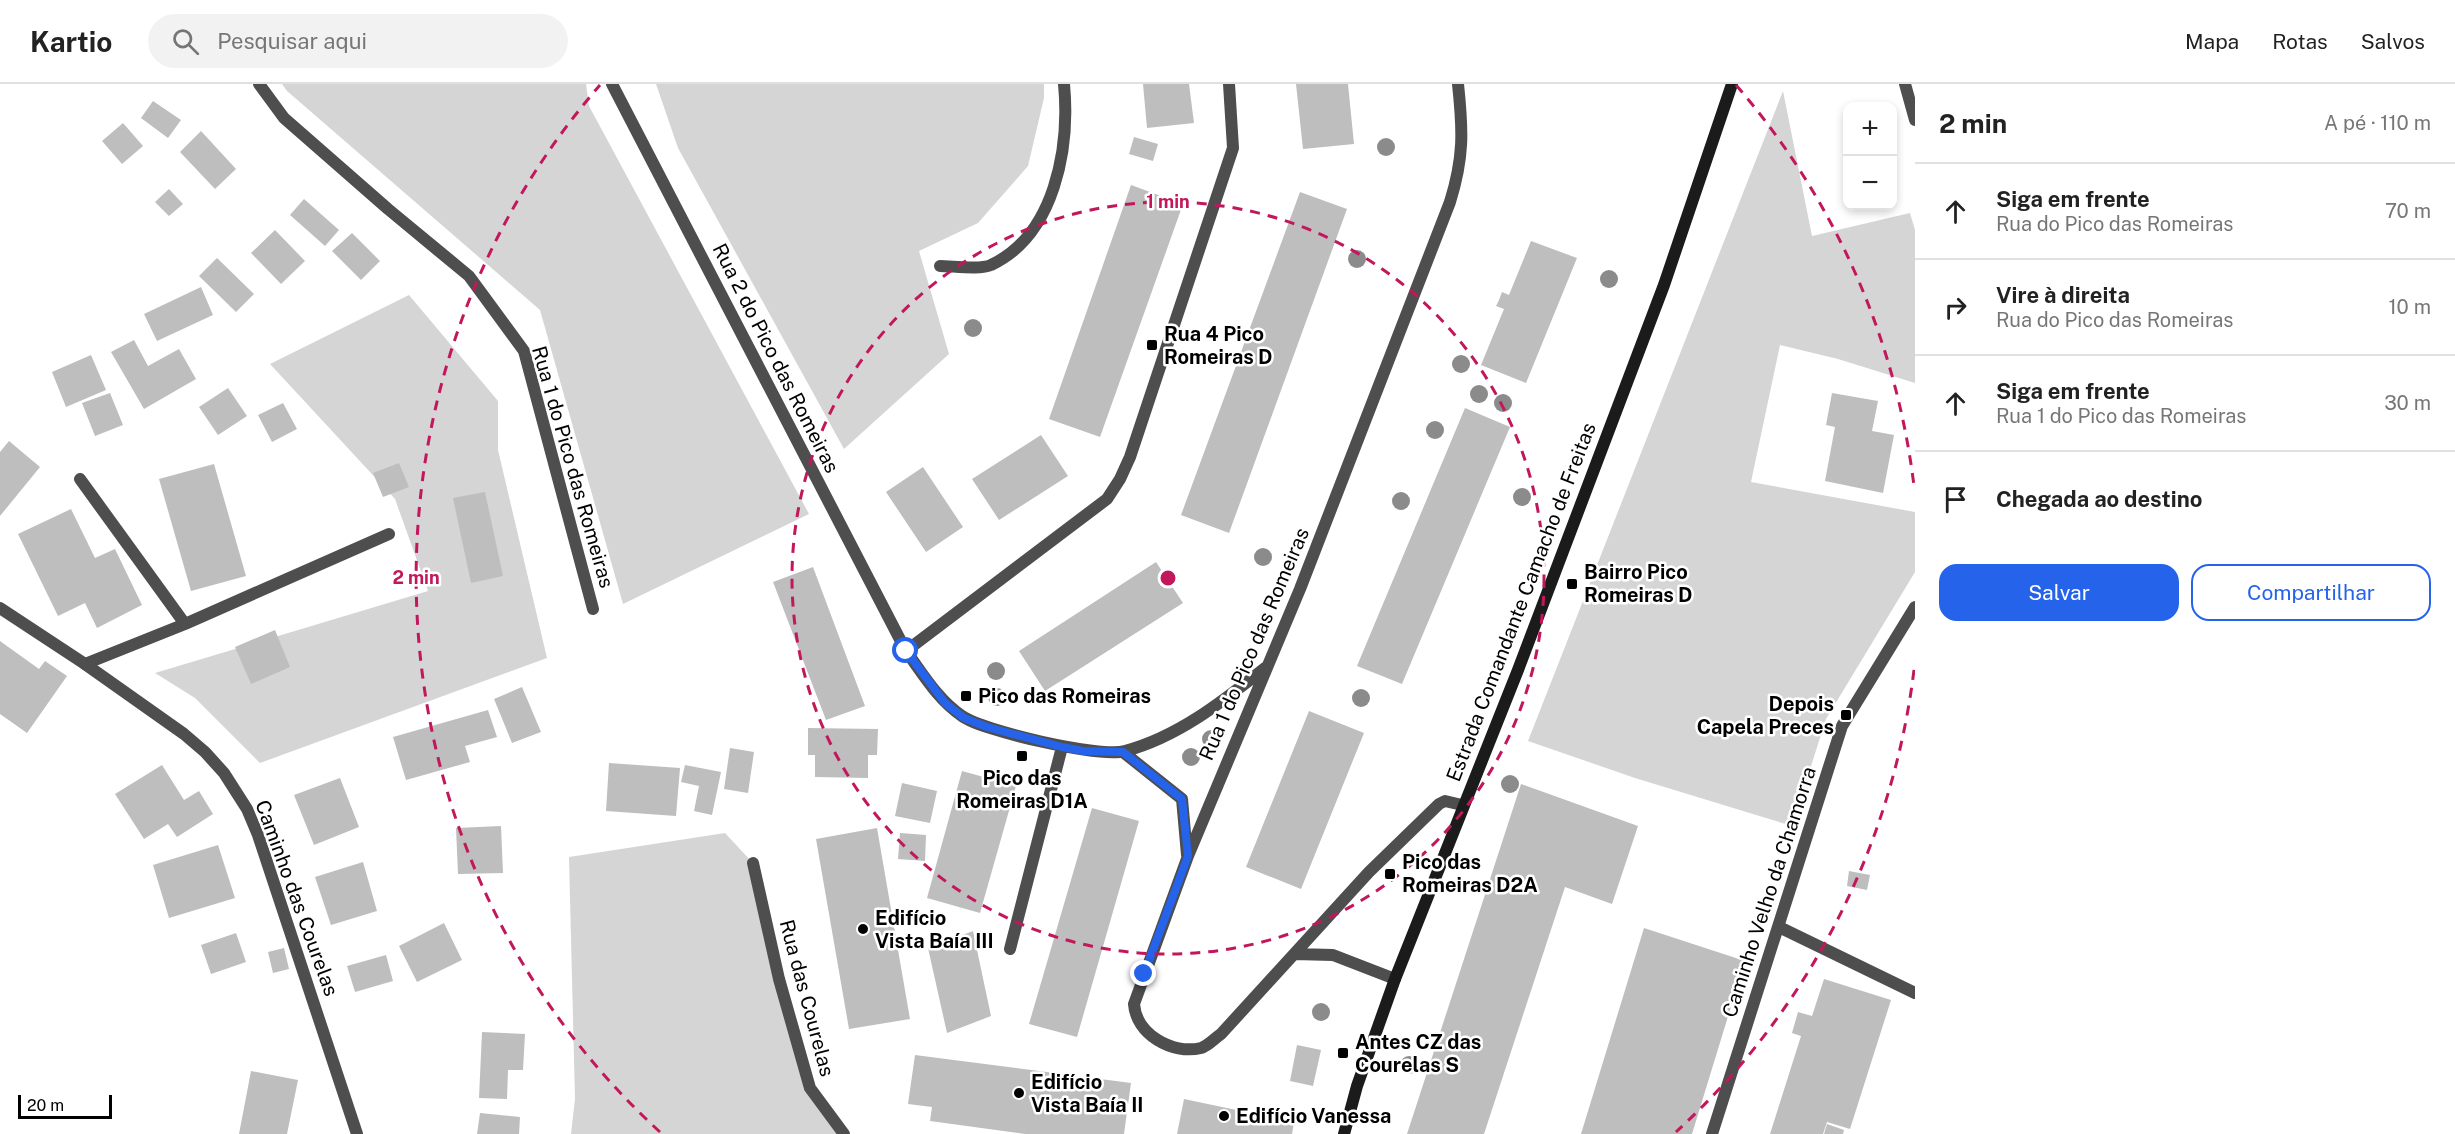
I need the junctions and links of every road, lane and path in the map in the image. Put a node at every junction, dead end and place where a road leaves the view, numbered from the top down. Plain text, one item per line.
1 (259, 84) edge
2 (612, 84) edge
3 (1064, 84) edge
4 (1229, 84) edge
5 (1458, 84) edge
6 (1732, 84) edge
7 (1905, 84) edge
8 (1915, 120) edge
9 (940, 266) dead end
10 (80, 479) dead end
11 (389, 534) dead end
12 (1915, 607) edge
13 (0, 608) edge
14 (593, 609) dead end
15 (185, 624) junction
16 (906, 651) junction
17 (86, 664) junction
18 (1266, 667) junction
19 (1062, 747) junction
20 (1123, 752) junction
21 (1462, 805) junction
22 (1188, 856) junction
23 (753, 863) dead end
24 (1779, 927) junction
25 (1010, 949) dead end
26 (1294, 954) junction
27 (1395, 979) junction
28 (1915, 993) edge
29 (357, 1134) edge
30 (843, 1134) edge
31 (1344, 1134) edge
32 (1712, 1134) edge

1 - 14 street, Rua 1 do Pico das Romeiras
2 - 16 street, Rua 2 do Pico das Romeiras
3 - 9 street
4 - 16 street
5 - 18 street, Rua 1 do Pico das Romeiras
6 - 21 main road, Estrada Comandante Camacho de Freitas
7 - 8 street
10 - 15 street
11 - 15 street
12 - 24 street, Caminho Velho da Chamorra
13 - 17 street, Caminho das Courelas
15 - 17 street
16 - 19 street, Rua 2 do Pico das Romeiras
17 - 29 street, Caminho das Courelas
18 - 20 street
18 - 22 street, Rua 1 do Pico das Romeiras
19 - 20 street, Rua 2 do Pico das Romeiras
19 - 25 street
20 - 22 street
21 - 26 street, Rua 1 do Pico das Romeiras
21 - 27 main road, Estrada Comandante Camacho de Freitas
22 - 26 street, Rua 1 do Pico das Romeiras
23 - 30 street, Rua das Courelas
24 - 28 street
24 - 32 street, Caminho Velho da Chamorra
26 - 27 street
27 - 31 main road, Estrada Comandante Camacho de Freitas

